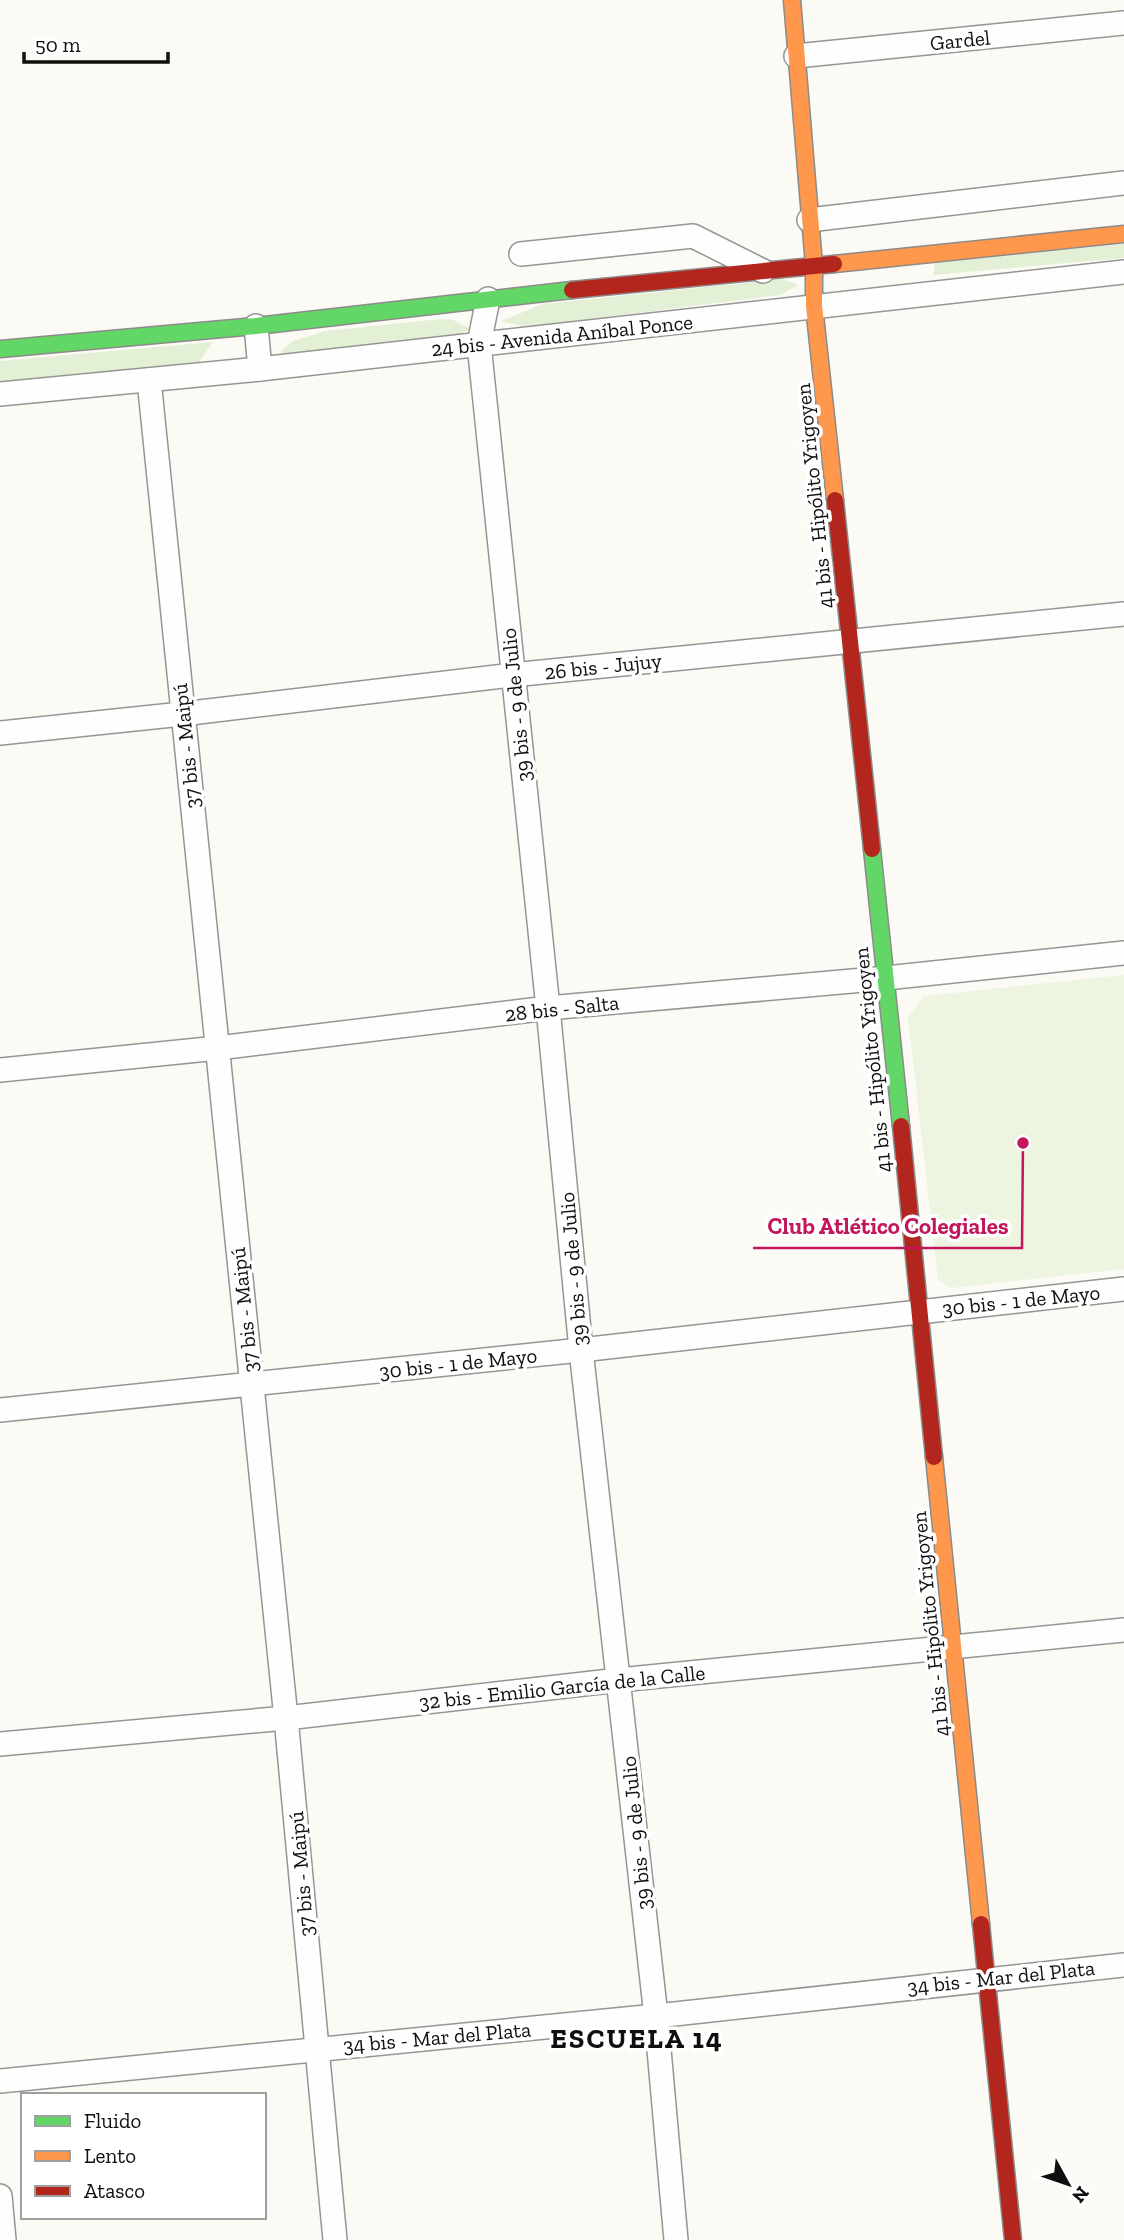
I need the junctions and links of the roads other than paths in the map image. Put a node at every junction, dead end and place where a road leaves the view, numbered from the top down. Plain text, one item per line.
1 (792, 0) edge
2 (1124, 23) edge
3 (796, 56) junction
4 (1124, 183) edge
5 (809, 220) junction
6 (1124, 234) edge
7 (521, 254) dead end
8 (814, 265) junction
9 (763, 271) junction
10 (1124, 272) edge
11 (488, 299) junction
12 (814, 306) junction
13 (256, 326) junction
14 (479, 344) junction
15 (0, 349) edge
16 (260, 369) junction
17 (149, 380) junction
18 (0, 394) edge
19 (1124, 614) edge
20 (850, 640) junction
21 (512, 675) junction
22 (182, 714) junction
23 (0, 733) edge
24 (1124, 953) edge
25 (886, 978) junction
26 (548, 1008) junction
27 (218, 1048) junction
28 (0, 1070) edge
29 (1124, 1289) edge
30 (919, 1312) junction
31 (581, 1350) junction
32 (251, 1384) junction
33 (0, 1410) edge
34 (1124, 1630) edge
35 (953, 1645) junction
36 (619, 1680) junction
37 (286, 1718) junction
38 (0, 1744) edge
39 (1124, 1965) edge
40 (988, 1978) junction
41 (656, 2016) junction
42 (318, 2049) junction
43 (0, 2081) edge
44 (0, 2196) edge
45 (4, 2240) edge
46 (335, 2240) edge
47 (676, 2240) edge
48 (1013, 2240) edge

1 - 3 street, 41 bis - Hipólito Yrigoyen
2 - 3 street, Gardel
3 - 5 street, 41 bis - Hipólito Yrigoyen
4 - 5 street
5 - 8 street, 41 bis - Hipólito Yrigoyen
6 - 8 street, 24 bis - Avenida Aníbal Ponce
7 - 9 street
8 - 9 street, 24 bis - Avenida Aníbal Ponce
8 - 12 street, 41 bis - Hipólito Yrigoyen
9 - 11 street, 24 bis - Avenida Aníbal Ponce
10 - 12 street, 24 bis - Avenida Aníbal Ponce
11 - 13 street, 24 bis - Avenida Aníbal Ponce
11 - 14 street, 39 bis - 9 de Julio
12 - 14 street, 24 bis - Avenida Aníbal Ponce
12 - 20 street, 41 bis - Hipólito Yrigoyen
13 - 15 street, 24 bis - Avenida Aníbal Ponce
13 - 16 street
14 - 16 street, 24 bis - Avenida Aníbal Ponce
14 - 21 street, 39 bis - 9 de Julio
16 - 17 street, 24 bis - Avenida Aníbal Ponce
17 - 18 street, 24 bis - Avenida Aníbal Ponce
17 - 22 street, 37 bis - Maipú
19 - 20 street, 26 bis - Jujuy
20 - 21 street, 26 bis - Jujuy
20 - 25 street, 41 bis - Hipólito Yrigoyen
21 - 22 street, 26 bis - Jujuy
21 - 26 street, 39 bis - 9 de Julio
22 - 23 street, 26 bis - Jujuy
22 - 27 street, 37 bis - Maipú
24 - 25 street, 28 bis - Salta
25 - 26 street, 28 bis - Salta
25 - 30 street, 41 bis - Hipólito Yrigoyen
26 - 27 street, 28 bis - Salta
26 - 31 street, 39 bis - 9 de Julio
27 - 28 street, 28 bis - Salta
27 - 32 street, 37 bis - Maipú
29 - 30 street, 30 bis - 1 de Mayo
30 - 31 street, 30 bis - 1 de Mayo
30 - 35 street, 41 bis - Hipólito Yrigoyen
31 - 32 street, 30 bis - 1 de Mayo
31 - 36 street, 39 bis - 9 de Julio
32 - 33 street, 30 bis - 1 de Mayo
32 - 37 street, 37 bis - Maipú
34 - 35 street, 32 bis - Emilio García de la Calle
35 - 36 street, 32 bis - Emilio García de la Calle
35 - 40 street, 41 bis - Hipólito Yrigoyen
36 - 37 street, 32 bis - Emilio García de la Calle
36 - 41 street, 39 bis - 9 de Julio
37 - 38 street, 32 bis - Emilio García de la Calle
37 - 42 street, 37 bis - Maipú
39 - 40 street, 34 bis - Mar del Plata
40 - 41 street, 34 bis - Mar del Plata
40 - 48 street, 41 bis - Hipólito Yrigoyen
41 - 42 street, 34 bis - Mar del Plata
41 - 47 street, 39 bis - 9 de Julio
42 - 43 street, 34 bis - Mar del Plata
42 - 46 street, 37 bis - Maipú
44 - 45 street

